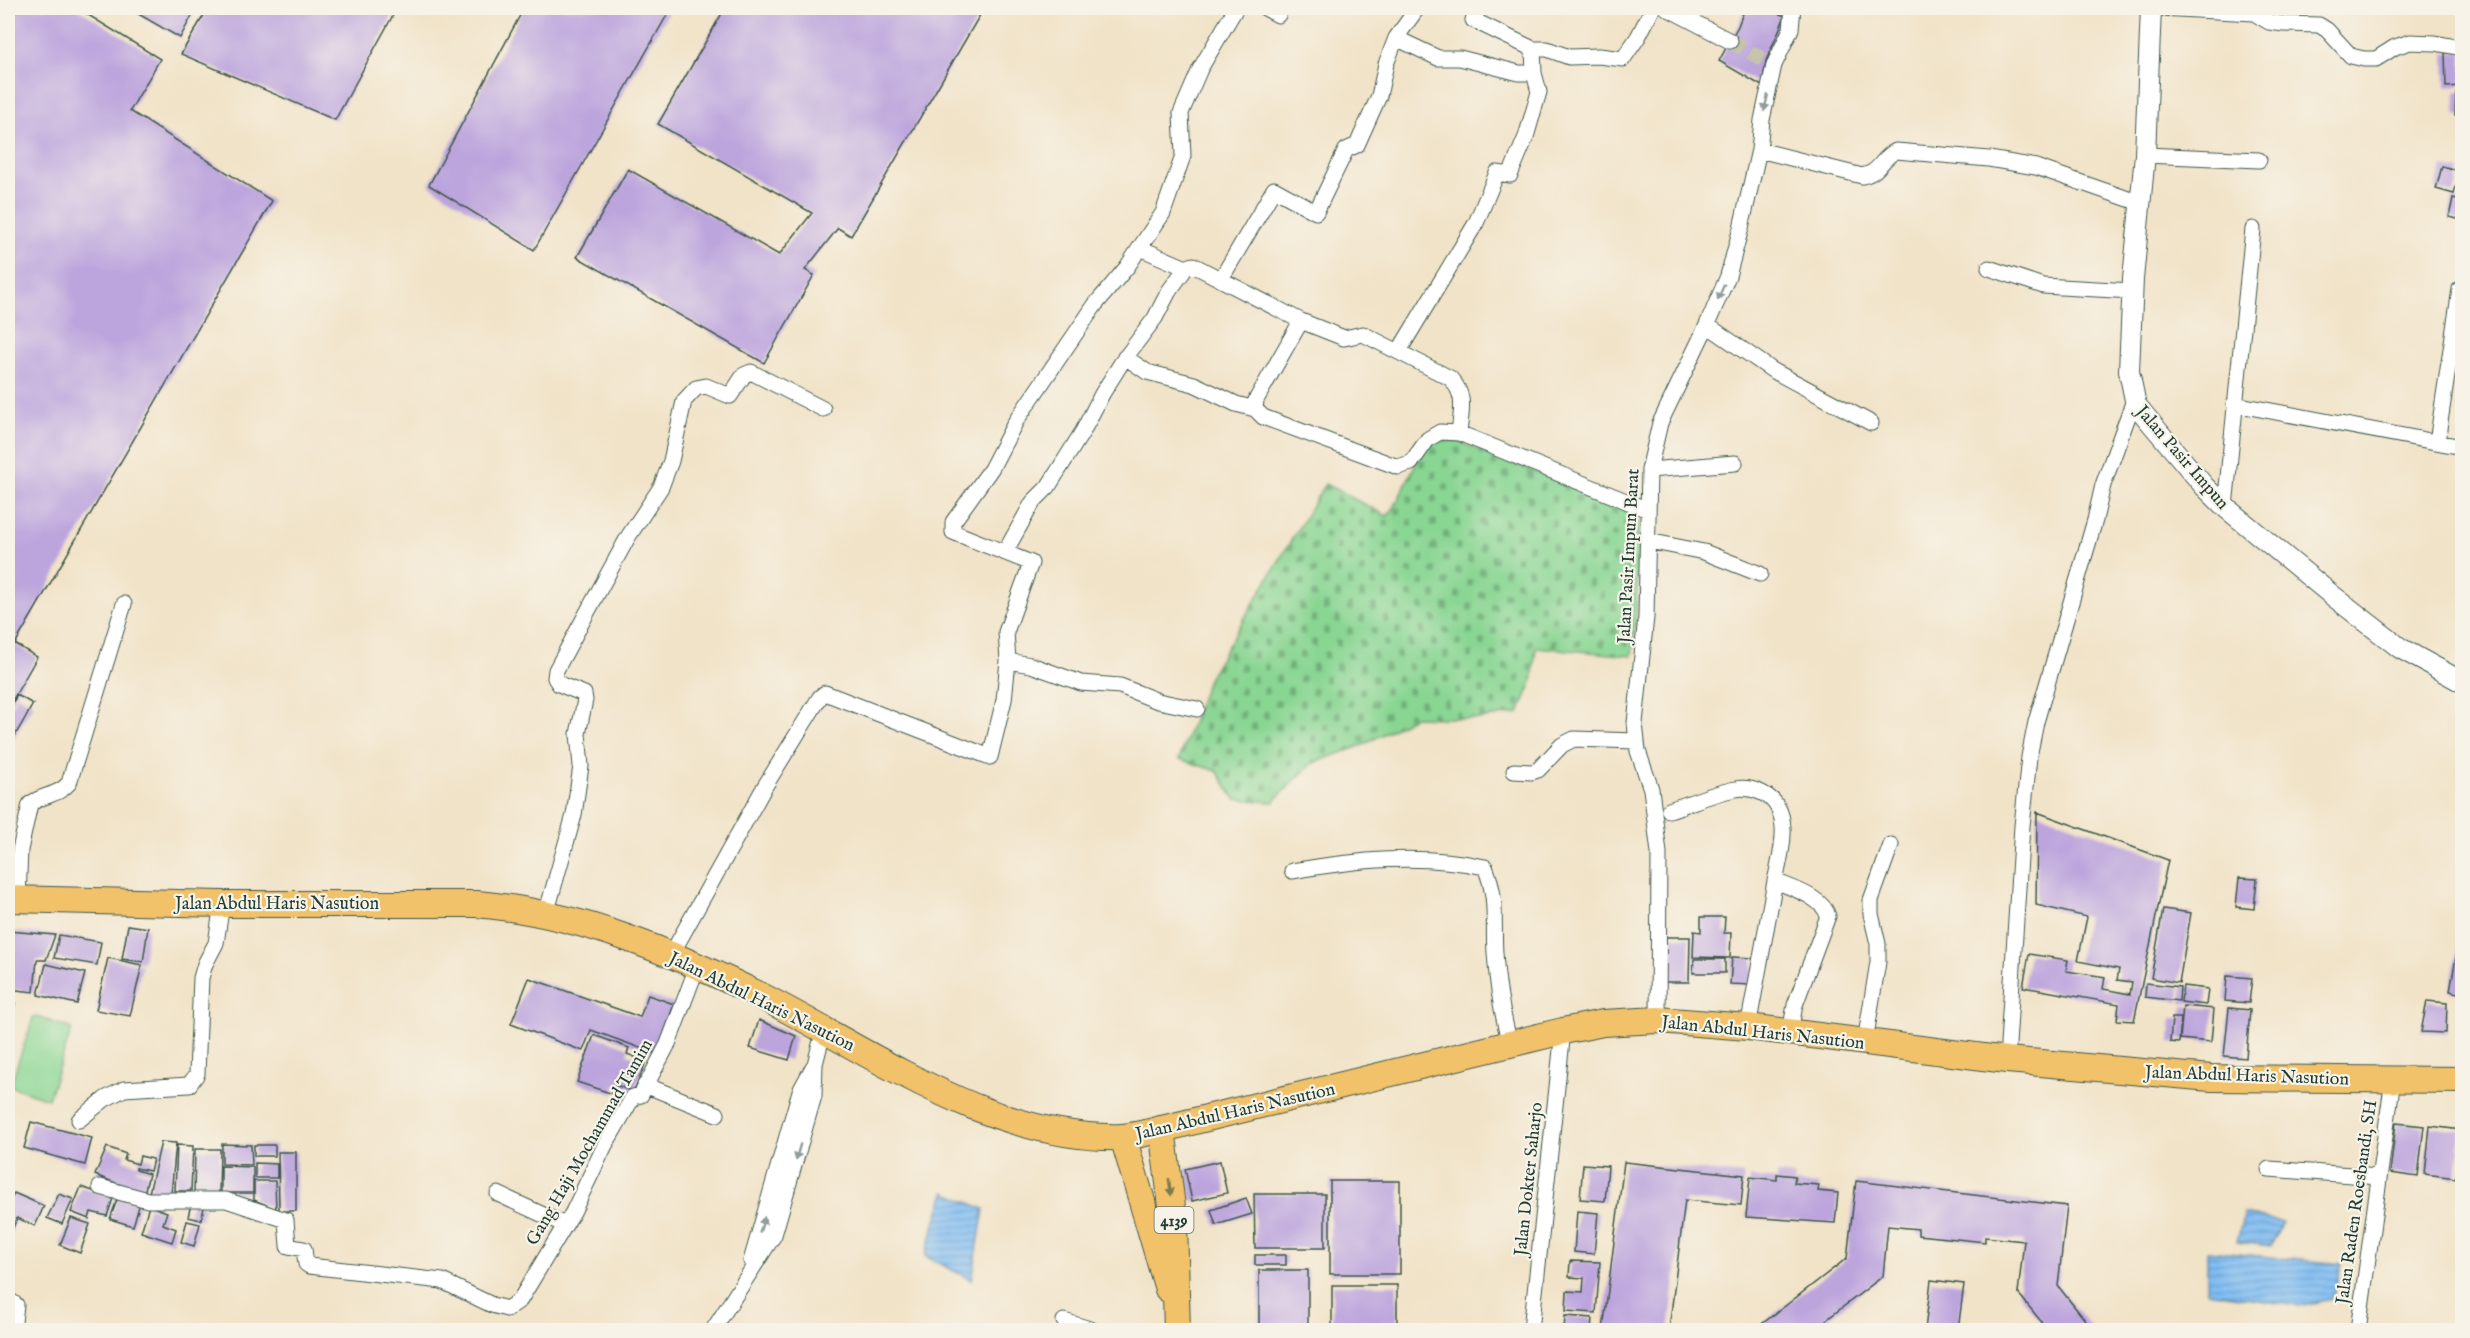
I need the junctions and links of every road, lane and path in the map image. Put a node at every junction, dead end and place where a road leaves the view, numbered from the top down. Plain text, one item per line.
1 (1236, 8) edge
2 (1265, 8) edge
3 (1281, 8) edge
4 (1479, 8) edge
5 (1653, 8) edge
6 (1667, 8) edge
7 (1793, 8) edge
8 (2151, 8) edge
9 (2158, 8) edge
10 (1416, 10) dead end
11 (1396, 38) junction
12 (1730, 41) tunnel mouth
13 (2463, 48) edge
14 (1533, 50) junction
15 (1534, 73) junction
16 (1759, 150) junction
17 (2145, 155) junction
18 (2259, 160) dead end
19 (2140, 203) junction
20 (2253, 230) dead end
21 (1140, 248) junction
22 (1186, 268) junction
23 (1989, 268) dead end
24 (1221, 279) junction
25 (2460, 288) dead end
26 (2132, 291) junction
27 (1301, 321) junction
28 (1707, 325) junction
29 (1399, 351) junction
30 (1125, 357) junction
31 (2134, 400) junction
32 (2234, 404) junction
33 (823, 409) dead end
34 (1256, 409) junction
35 (1871, 423) dead end
36 (1459, 433) junction
37 (2438, 442) junction
38 (2463, 447) edge
39 (1735, 463) dead end
40 (1649, 470) junction
41 (2225, 507) junction
42 (1648, 510) junction
43 (1648, 541) junction
44 (1005, 552) junction
45 (1760, 574) dead end
46 (124, 604) dead end
47 (1008, 661) junction
48 (2463, 682) edge
49 (1197, 709) dead end
50 (1636, 741) junction
51 (1514, 771) dead end
52 (1670, 810) dead end
53 (1891, 845) dead end
54 (1292, 871) dead end
55 (1775, 881) junction
56 (13, 899) edge
57 (222, 904) junction
58 (546, 914) junction
59 (671, 955) junction
60 (697, 967) junction
61 (1658, 1020) junction
62 (1748, 1027) junction
63 (824, 1029) junction
64 (1563, 1031) junction
65 (1790, 1032) junction
66 (1865, 1042) junction
67 (1510, 1044) junction
68 (2007, 1060) junction
69 (815, 1064) junction
70 (2393, 1079) junction
71 (2463, 1080) edge
72 (645, 1085) junction
73 (717, 1114) dead end
74 (79, 1120) dead end
75 (1162, 1129) junction
76 (1123, 1137) junction
77 (2269, 1169) dead end
78 (2379, 1177) junction
79 (100, 1187) dead end
80 (498, 1194) dead end
81 (565, 1225) junction
82 (744, 1281) junction
83 (8, 1299) edge
84 (1065, 1321) dead end
85 (1176, 1321) edge
86 (13, 1330) edge
87 (713, 1330) edge
88 (1094, 1330) edge
89 (1531, 1330) edge
90 (2358, 1330) edge

1 - 21 street
2 - 3 street
4 - 14 street
5 - 14 street
6 - 12 street
7 -> 16 street, Jalan Pasir Impun Barat
8 - 17 street, Jalan Pasir Impun
9 - 13 street
10 - 11 street
11 - 15 street
11 - 24 street
14 - 15 street
15 - 29 street
16 - 19 street
16 -> 28 street, Jalan Pasir Impun Barat
17 - 18 street
17 - 19 street, Jalan Pasir Impun
19 - 26 street, Jalan Pasir Impun
20 - 32 street
21 - 22 street
21 - 44 street
22 - 24 street
22 - 30 street
23 - 26 street
24 - 27 street
25 - 37 street
26 - 31 street, Jalan Pasir Impun
27 - 29 street
27 - 34 street
28 - 35 street
28 - 40 street, Jalan Pasir Impun Barat
29 - 36 street
30 - 34 street
30 - 44 street
31 - 41 street, Jalan Pasir Impun
31 - 68 street
32 - 37 street
32 - 41 street
33 - 58 street
34 - 36 street
36 - 42 street
37 - 38 street
39 - 40 street
40 - 42 street, Jalan Pasir Impun Barat
41 - 48 street, Jalan Pasir Impun
42 - 43 street, Jalan Pasir Impun Barat
43 - 45 street
43 - 50 street, Jalan Pasir Impun Barat
44 - 47 street
46 - 56 street
47 - 49 street
47 - 59 street
50 - 51 street
50 - 61 street, Jalan Pasir Impun Barat
52 - 55 street
53 - 66 street
54 - 67 street
55 - 62 street
55 - 65 street
56 - 57 main road, Jalan Abdul Haris Nasution
57 - 58 main road, Jalan Abdul Haris Nasution
57 - 74 street
58 - 59 main road, Jalan Abdul Haris Nasution
59 - 60 main road, Jalan Abdul Haris Nasution
60 - 63 main road, Jalan Abdul Haris Nasution
60 - 72 street, Gang Haji Mochammad Tamim
61 - 62 main road, Jalan Abdul Haris Nasution
61 - 64 main road, Jalan Abdul Haris Nasution
62 - 65 main road, Jalan Abdul Haris Nasution
63 - 69 street
63 - 76 main road, Jalan Abdul Haris Nasution
64 - 67 main road, Jalan Abdul Haris Nasution
64 - 89 street, Jalan Dokter Saharjo
65 - 66 main road, Jalan Abdul Haris Nasution
66 - 68 main road, Jalan Abdul Haris Nasution
67 - 75 main road, Jalan Abdul Haris Nasution
68 - 70 main road, Jalan Abdul Haris Nasution
82 -> 69 street
69 -> 82 street
70 - 71 main road, Jalan Abdul Haris Nasution
70 - 78 street, Jalan Raden Roesbandi, SH
72 - 73 street
72 - 81 street, Gang Haji Mochammad Tamim
75 - 76 main road, Jalan Abdul Haris Nasution
75 -> 85 main road, 4139
76 - 85 main road, 4139
77 - 78 street
78 - 90 street, Jalan Raden Roesbandi, SH
79 - 81 street, Gang Haji Mochammad Tamim
80 - 81 street
82 - 87 street
83 - 86 street
84 - 88 street

